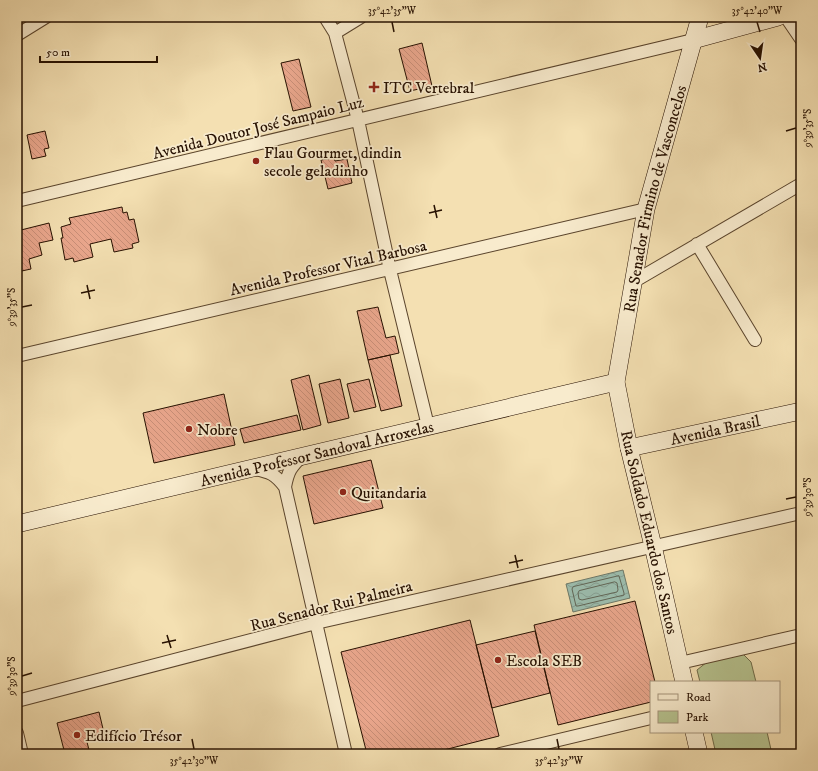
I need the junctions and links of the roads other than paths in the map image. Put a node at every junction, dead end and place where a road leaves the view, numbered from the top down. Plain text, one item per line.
1 (46, 17) edge
2 (325, 17) edge
3 (360, 17) edge
4 (700, 17) edge
5 (778, 17) edge
6 (786, 17) edge
7 (335, 33) junction
8 (17, 35) edge
9 (801, 39) edge
10 (693, 40) junction
11 (358, 120) junction
12 (801, 184) edge
13 (17, 201) edge
14 (646, 209) junction
15 (697, 244) junction
16 (390, 270) junction
17 (633, 282) junction
18 (755, 340) dead end
19 (17, 356) edge
20 (616, 382) junction
21 (801, 411) edge
22 (428, 426) junction
23 (629, 448) junction
24 (302, 456) junction
25 (252, 468) junction
26 (285, 487) junction
27 (801, 513) edge
28 (17, 524) edge
29 (653, 546) junction
30 (316, 624) junction
31 (801, 635) edge
32 (680, 663) junction
33 (684, 681) edge
34 (17, 701) edge
35 (650, 718) edge
36 (17, 733) edge
37 (694, 733) edge
38 (22, 754) edge
39 (346, 754) edge
40 (500, 754) edge
41 (699, 754) edge

1 - 8 street
2 - 7 street
3 - 7 street
4 - 10 street, Rua Senador Firmino de Vasconcelos
5 - 10 street
6 - 9 street
7 - 11 street
10 - 11 street, Avenida Doutor José Sampaio Luz
10 - 14 street, Rua Senador Firmino de Vasconcelos
11 - 13 street, Avenida Doutor José Sampaio Luz
11 - 16 street
12 - 15 street
14 - 16 street, Avenida Professor Vital Barbosa
14 - 17 street, Rua Senador Firmino de Vasconcelos
15 - 17 street
15 - 18 street
16 - 19 street, Avenida Professor Vital Barbosa
16 - 22 street
17 - 20 street, Rua Senador Firmino de Vasconcelos
20 - 22 street, Avenida Professor Sandoval Arroxelas
20 - 23 street, Rua Soldado Eduardo dos Santos
21 - 23 street, Avenida Brasil
22 - 24 street, Avenida Professor Sandoval Arroxelas
23 - 29 street, Rua Soldado Eduardo dos Santos
24 - 25 street, Avenida Professor Sandoval Arroxelas
24 - 26 street
25 - 26 street
25 - 28 street, Avenida Professor Sandoval Arroxelas
26 - 30 street
27 - 29 street, Rua Senador Rui Palmeira
29 - 30 street, Rua Senador Rui Palmeira
29 - 32 street, Rua Soldado Eduardo dos Santos
30 - 34 street, Rua Senador Rui Palmeira
30 - 39 street
31 - 32 street
32 - 33 street, Rua Soldado Eduardo dos Santos
35 - 40 street
36 - 38 street
37 - 41 street

